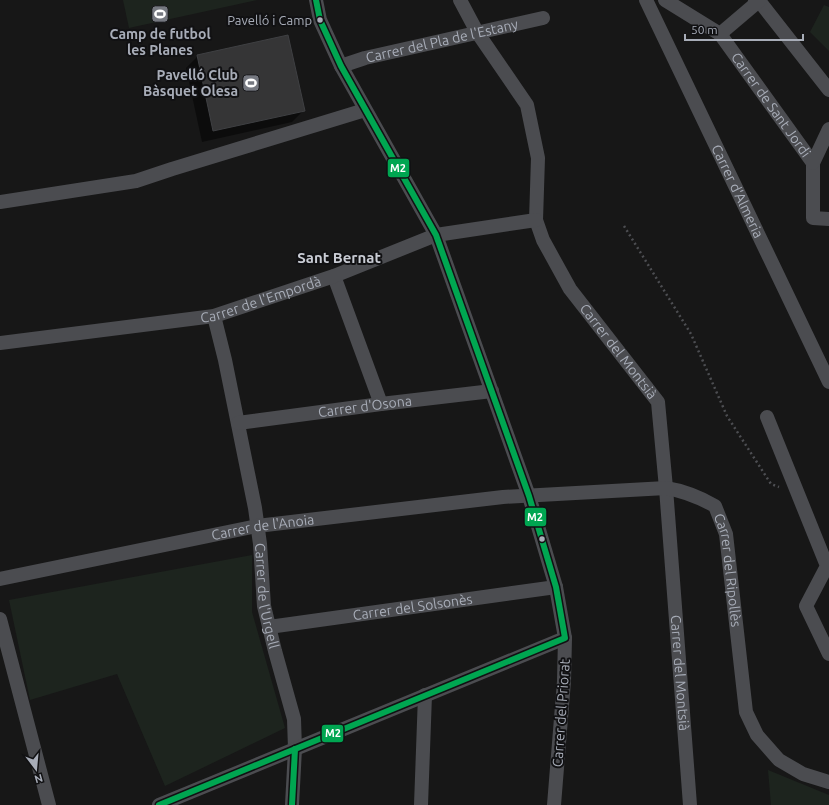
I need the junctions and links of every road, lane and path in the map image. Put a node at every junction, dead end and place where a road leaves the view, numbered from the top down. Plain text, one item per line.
1 (316, 0) edge
2 (460, 0) edge
3 (646, 0) edge
4 (665, 0) edge
5 (758, 1) edge
6 (543, 18) dead end
7 (477, 32) junction
8 (720, 34) junction
9 (341, 66) junction
10 (829, 90) edge
11 (366, 110) junction
12 (829, 129) edge
13 (813, 163) junction
14 (0, 202) edge
15 (829, 219) edge
16 (536, 220) junction
17 (624, 226) dead end
18 (436, 235) junction
19 (334, 276) junction
20 (214, 316) junction
21 (0, 343) edge
22 (829, 382) edge
23 (492, 391) junction
24 (381, 404) junction
25 (768, 417) dead end
26 (238, 423) junction
27 (666, 488) junction
28 (529, 496) junction
29 (799, 497) junction
30 (257, 526) junction
31 (0, 579) edge
32 (556, 587) junction
33 (0, 619) edge
34 (269, 627) junction
35 (565, 638) junction
36 (829, 654) edge
37 (425, 695) junction
38 (295, 749) junction
39 (829, 782) edge
40 (49, 805) edge
41 (159, 805) edge
42 (292, 805) edge
43 (420, 805) edge
44 (554, 805) edge
45 (690, 805) edge

1 - 9 street, Carrer del Priorat
2 - 7 street, Carrer del Montsià
3 - 22 street, Carrer d'Almeria
4 - 8 street, Carrer de Sant Jordi
5 - 8 street
5 - 10 street
6 - 7 street, Carrer del Pla de l'Estany
7 - 9 street, Carrer del Pla de l'Estany
7 - 16 street, Carrer del Montsià
8 - 13 street, Carrer de Sant Jordi
9 - 11 street, Carrer del Priorat
11 - 14 street
11 - 18 street, Carrer del Priorat
12 - 13 street
13 - 15 street, Carrer de Sant Jordi
16 - 18 street, Carrer de l'Empordà
16 - 27 street, Carrer del Montsià
17 - 29 path
18 - 19 street, Carrer de l'Empordà
18 - 23 street, Carrer del Priorat
19 - 20 street, Carrer de l'Empordà
19 - 24 street
20 - 21 street, Carrer de l'Empordà
20 - 26 street, Carrer de l'Urgell
23 - 24 street, Carrer d'Osona
23 - 28 street, Carrer del Priorat
24 - 26 street, Carrer d'Osona
25 - 29 street
26 - 30 street, Carrer de l'Urgell
27 - 28 street, Carrer del Ripollès
27 - 39 street, Carrer del Ripollès
27 - 45 street, Carrer del Montsià
28 - 30 street, Carrer de l'Anoia
28 - 32 street, Carrer del Priorat
29 - 36 street
30 - 31 street, Carrer de l'Anoia
30 - 34 street, Carrer de l'Urgell
32 - 34 street, Carrer del Solsonès
32 - 35 street, Carrer del Priorat
33 - 40 street
34 - 38 street, Carrer de l'Urgell
35 - 37 street
35 - 44 street, Carrer del Priorat
37 - 38 street
37 - 43 street
38 - 41 street
38 - 42 street, Carrer de l'Urgell

